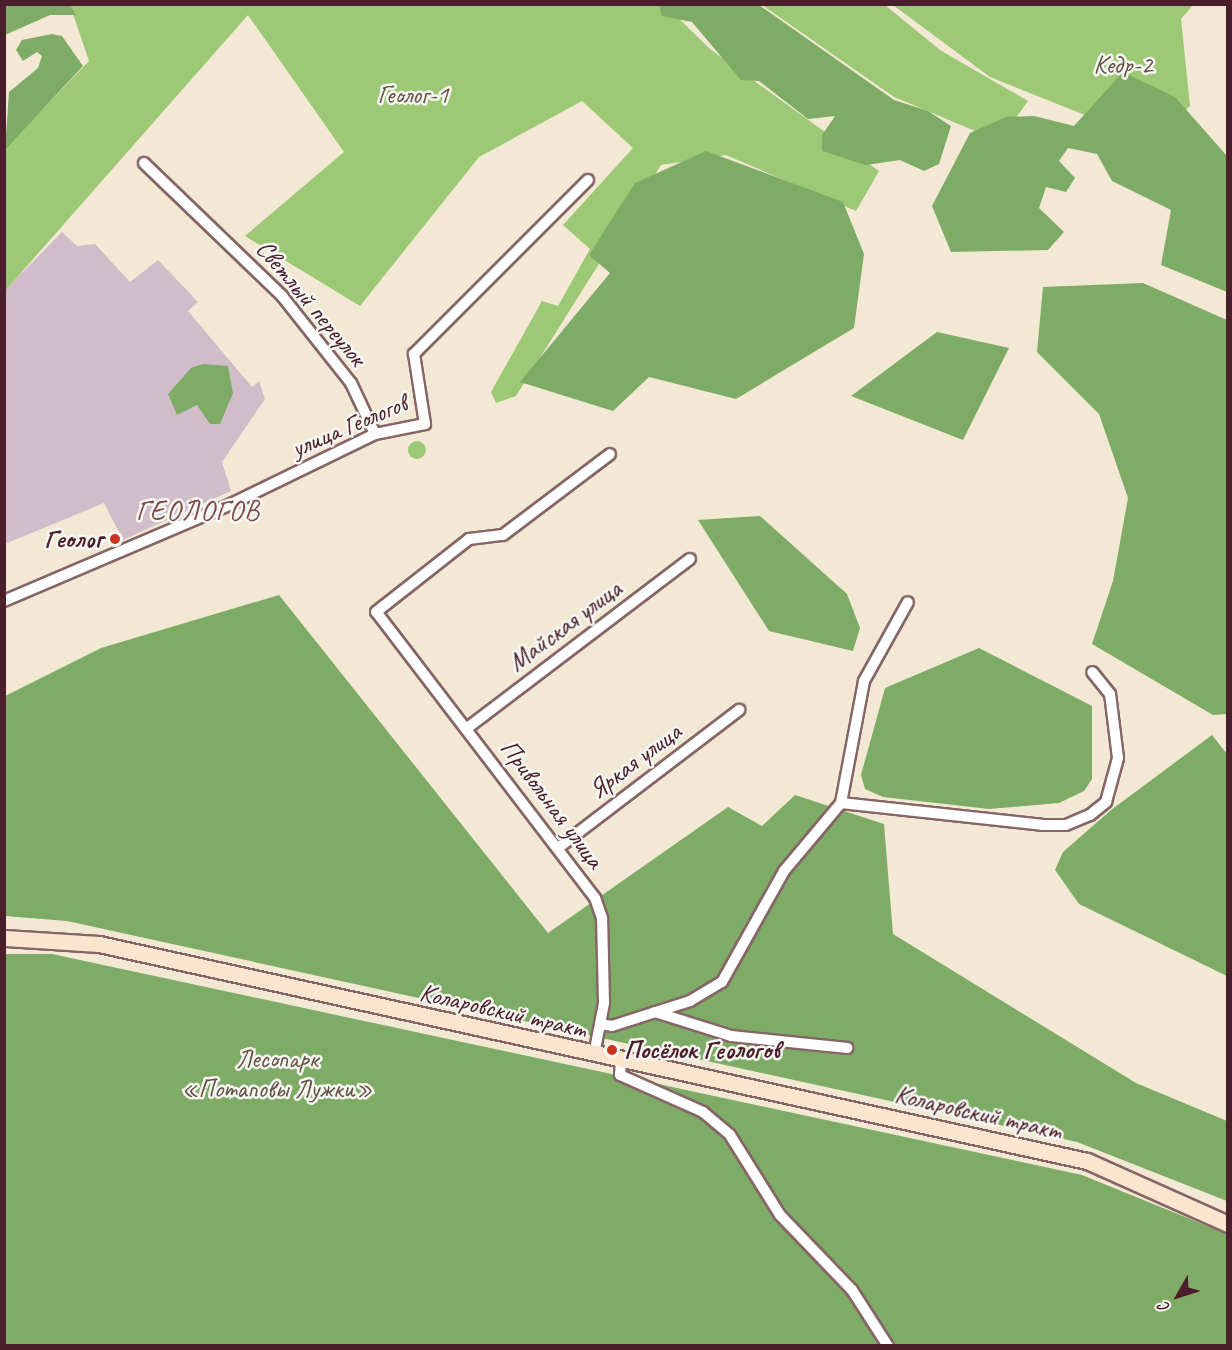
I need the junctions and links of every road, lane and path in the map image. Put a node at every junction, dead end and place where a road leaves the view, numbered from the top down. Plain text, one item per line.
1 (144, 163) dead end
2 (588, 180) dead end
3 (375, 434) junction
4 (610, 454) dead end
5 (690, 559) dead end
6 (4, 601) edge
7 (908, 602) dead end
8 (1092, 672) dead end
9 (739, 710) dead end
10 (466, 729) junction
11 (841, 803) junction
12 (558, 848) junction
13 (4, 938) edge
14 (654, 1012) junction
15 (600, 1024) junction
16 (847, 1048) dead end
17 (594, 1055) junction
18 (621, 1061) junction
19 (1227, 1224) edge
20 (888, 1346) edge

1 - 3 street, Светлый переулок
2 - 3 street, улица Геологов
3 - 6 street, улица Геологов
4 - 10 street, Привольная улица
5 - 10 street, Майская улица
7 - 11 street
8 - 11 street
9 - 12 street, Яркая улица
10 - 12 street, Привольная улица
11 - 14 street
12 - 15 street, Привольная улица
13 - 17 street, Коларовский тракт
14 - 15 street
14 - 16 street
15 - 17 street, Привольная улица
17 - 18 street, Коларовский тракт
18 - 19 street, Коларовский тракт
18 - 20 street

